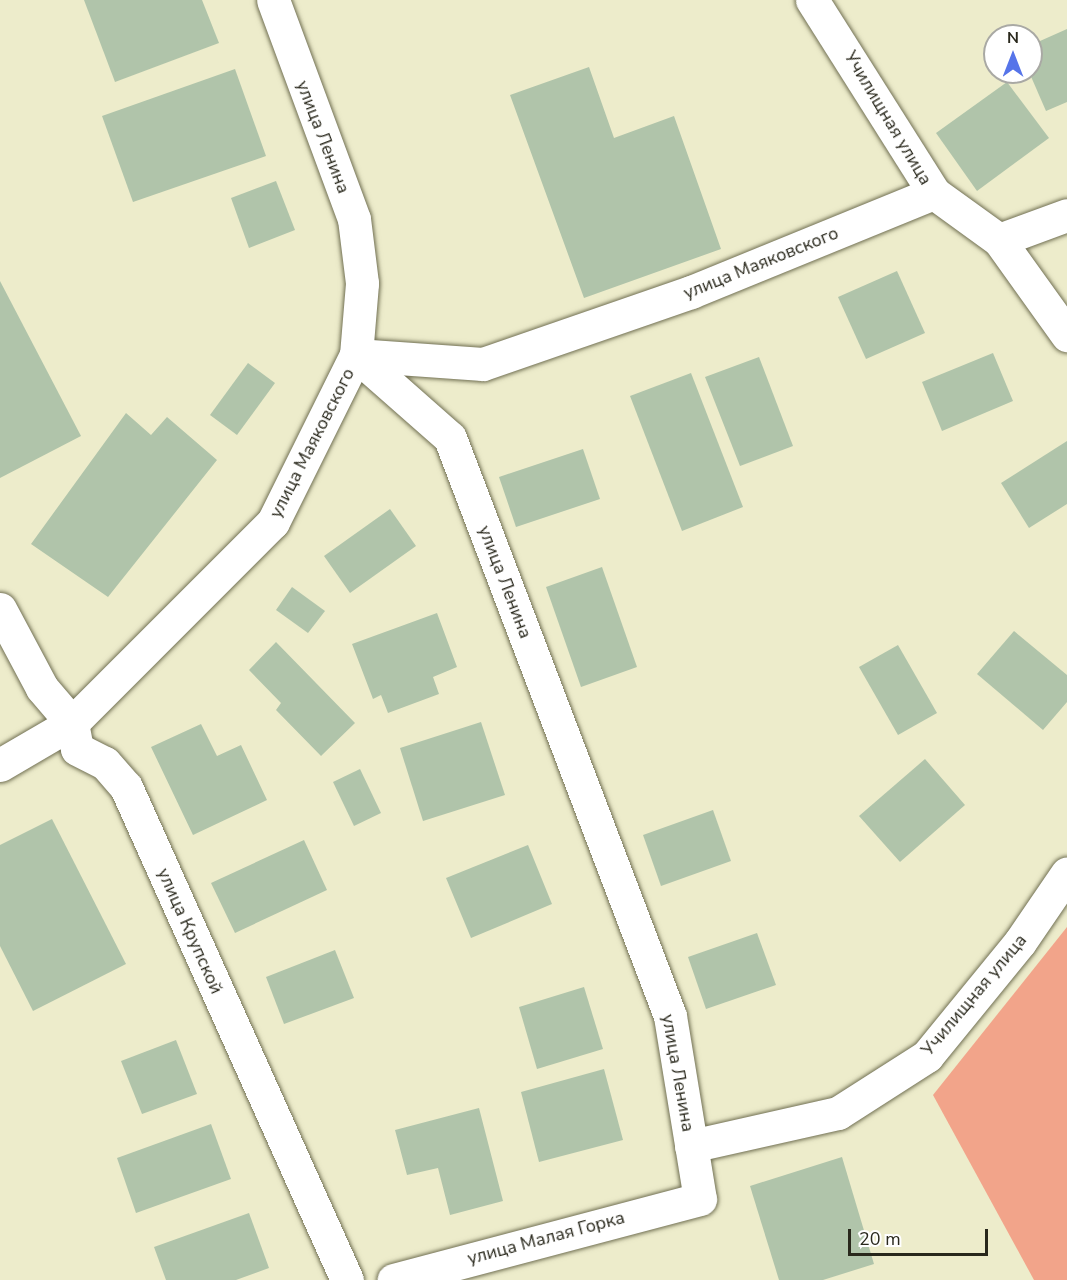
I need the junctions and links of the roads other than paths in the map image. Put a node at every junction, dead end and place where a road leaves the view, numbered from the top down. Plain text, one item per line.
1 (273, 0) edge
2 (812, 0) edge
3 (934, 193) junction
4 (1067, 215) edge
5 (999, 240) junction
6 (1067, 335) edge
7 (356, 355) junction
8 (0, 609) edge
9 (72, 723) junction
10 (0, 765) edge
11 (1067, 873) edge
12 (691, 1146) junction
13 (699, 1199) joint
14 (347, 1280) edge
15 (394, 1280) edge

1 - 7 street, улица Ленина
2 - 3 street, Училищная улица
3 - 5 street, Училищная улица
3 - 7 street, улица Маяковского
4 - 5 street
5 - 6 street, Училищная улица
7 - 9 street, улица Маяковского
7 - 12 street, улица Ленина
8 - 9 street, улица Крупской
9 - 10 street, улица Маяковского
9 - 14 street, улица Крупской
11 - 12 street, Училищная улица
12 - 13 street, улица Ленина
13 - 15 street, улица Малая Горка

